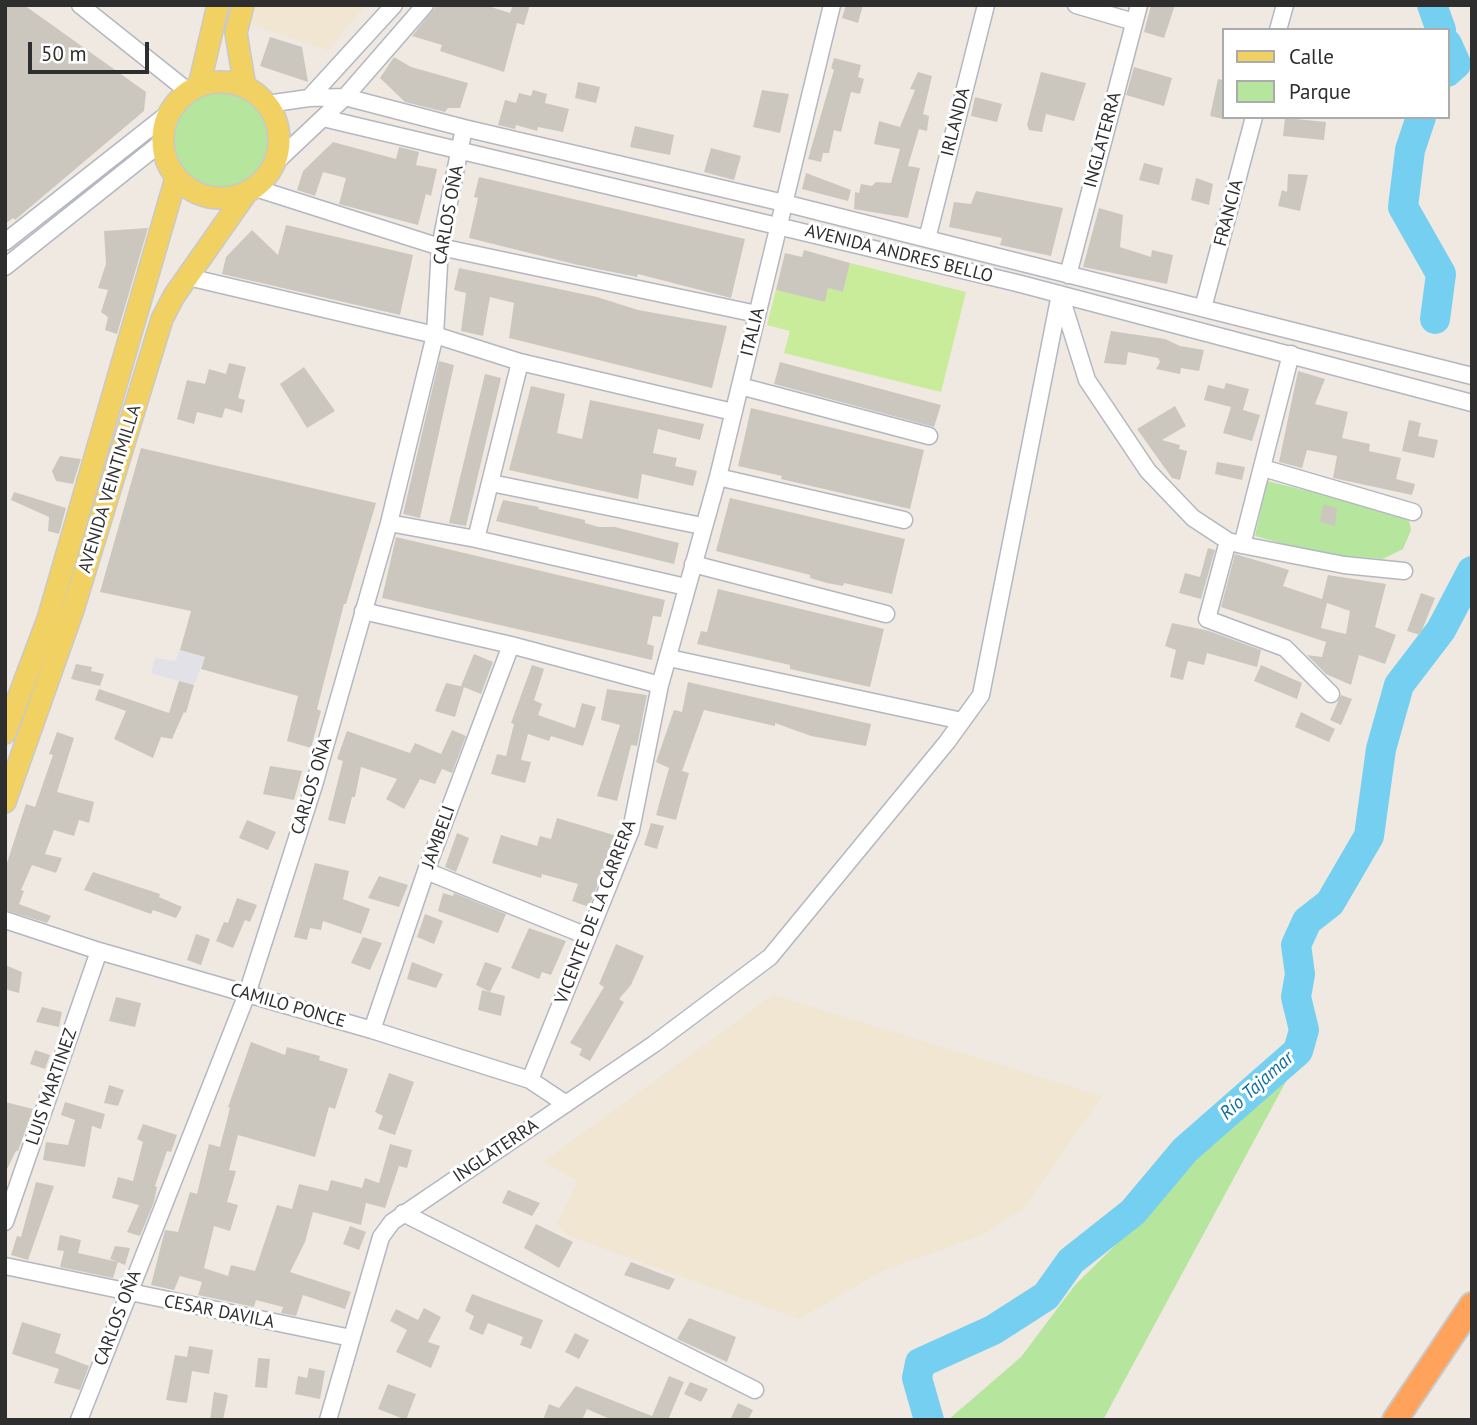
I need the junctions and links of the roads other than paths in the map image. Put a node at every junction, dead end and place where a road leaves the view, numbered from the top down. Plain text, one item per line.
1 (80, 5) edge
2 (218, 5) edge
3 (243, 5) edge
4 (394, 5) edge
5 (425, 5) edge
6 (832, 5) edge
7 (986, 5) edge
8 (1076, 5) edge
9 (1139, 5) edge
10 (1285, 5) edge
11 (1134, 22) junction
12 (1279, 28) edge
13 (245, 87) junction
14 (194, 89) junction
15 (345, 97) junction
16 (309, 98) junction
17 (267, 104) junction
18 (170, 112) junction
19 (323, 118) junction
20 (1253, 119) edge
21 (464, 128) junction
22 (162, 142) junction
23 (461, 149) junction
24 (274, 164) junction
25 (176, 178) junction
26 (251, 190) junction
27 (784, 203) junction
28 (779, 225) junction
29 (927, 239) junction
30 (5, 242) edge
31 (440, 247) junction
32 (5, 267) edge
33 (1068, 275) junction
34 (188, 277) junction
35 (1060, 294) junction
36 (1203, 308) junction
37 (757, 314) junction
38 (435, 335) junction
39 (1291, 354) junction
40 (520, 362) junction
41 (1472, 376) edge
42 (740, 386) junction
43 (1472, 403) edge
44 (733, 412) junction
45 (929, 436) dead end
46 (1262, 468) junction
47 (718, 477) junction
48 (491, 483) junction
49 (1413, 512) dead end
50 (904, 520) dead end
51 (389, 523) junction
52 (702, 526) junction
53 (476, 539) junction
54 (1235, 543) junction
55 (693, 564) junction
56 (1404, 571) dead end
57 (686, 587) junction
58 (363, 611) junction
59 (886, 614) dead end
60 (511, 645) junction
61 (669, 658) junction
62 (29, 671) junction
63 (49, 678) junction
64 (660, 685) junction
65 (1331, 694) dead end
66 (962, 721) junction
67 (5, 733) edge
68 (5, 802) edge
69 (426, 871) junction
70 (5, 920) edge
71 (587, 936) junction
72 (99, 951) junction
73 (247, 995) junction
74 (372, 1030) junction
75 (530, 1080) junction
76 (566, 1104) junction
77 (403, 1213) junction
78 (5, 1222) edge
79 (5, 1266) edge
80 (127, 1293) junction
81 (1472, 1305) edge
82 (351, 1338) junction
83 (755, 1390) dead end
84 (79, 1420) edge
85 (328, 1420) edge
86 (1395, 1420) edge

1 - 14 street
2 - 14 main road
3 - 13 main road
4 - 16 street
5 - 15 street
6 - 27 street, ITALIA
7 - 29 street, IRLANDA
8 - 11 street
9 - 11 street, INGLATERRA
10 - 12 street
11 - 33 street, INGLATERRA
13 - 14 main road
13 - 17 main road
14 - 18 main road
15 - 16 street, AVENIDA ANDRES BELLO
15 - 19 street
15 - 21 street, AVENIDA ANDRES BELLO
16 - 17 street, AVENIDA ANDRES BELLO
17 - 24 main road
18 - 22 main road
18 - 30 street
19 - 23 street, AVENIDA ANDRES BELLO
19 - 24 street
20 - 36 street, FRANCIA
21 - 23 street, CARLOS OÑA
21 - 27 street, AVENIDA ANDRES BELLO
22 - 25 main road
22 - 32 street
23 - 28 street, AVENIDA ANDRES BELLO
23 - 31 street, CARLOS OÑA
24 - 26 main road
25 - 26 main road
25 - 62 main road, AVENIDA VEINTIMILLA
26 - 31 street
26 - 34 main road, AVENIDA VEINTIMILLA
27 - 28 street, ITALIA
27 - 29 street, AVENIDA ANDRES BELLO
28 - 35 street, AVENIDA ANDRES BELLO
28 - 37 street, ITALIA
29 - 33 street, AVENIDA ANDRES BELLO
31 - 37 street
31 - 38 street, CARLOS OÑA
33 - 36 street, AVENIDA ANDRES BELLO
34 - 38 street
34 - 63 main road, AVENIDA VEINTIMILLA
35 - 39 street, AVENIDA ANDRES BELLO
35 - 54 street
35 - 66 street, INGLATERRA
36 - 41 street, AVENIDA ANDRES BELLO
37 - 42 street, ITALIA
38 - 40 street
38 - 51 street, CARLOS OÑA
39 - 43 street, AVENIDA ANDRES BELLO
39 - 46 street
40 - 44 street
40 - 48 street
40 - 53 street
42 - 44 street, ITALIA
42 - 45 street
44 - 47 street, ITALIA
46 - 49 street
46 - 54 street
47 - 50 street
47 - 52 street, ITALIA
48 - 52 street
48 - 53 street
51 - 53 street
51 - 58 street, CARLOS OÑA
52 - 55 street, ITALIA
53 - 57 street
54 - 56 street
54 - 65 street
55 - 57 street, ITALIA
55 - 59 street
57 - 61 street, ITALIA
58 - 60 street
58 - 73 street, CARLOS OÑA
60 - 64 street
60 - 69 street, JAMBELI
61 - 64 street, VICENTE DE LA CARRERA
61 - 66 street
62 - 63 street
62 - 67 main road, AVENIDA VEINTIMILLA
63 - 68 main road, AVENIDA VEINTIMILLA
64 - 71 street, VICENTE DE LA CARRERA
66 - 76 street, INGLATERRA
69 - 71 street
69 - 74 street, JAMBELI
70 - 72 street, CAMILO PONCE
71 - 75 street, VICENTE DE LA CARRERA
72 - 73 street, CAMILO PONCE
72 - 78 street, LUIS MARTINEZ
73 - 74 street, CAMILO PONCE
73 - 80 street, CARLOS OÑA
74 - 75 street, CAMILO PONCE
75 - 76 street, CAMILO PONCE
76 - 77 street, INGLATERRA
77 - 82 street, INGLATERRA
77 - 83 street
79 - 80 street, CESAR DAVILA
80 - 82 street, CESAR DAVILA
80 - 84 street, CARLOS OÑA
81 - 86 highway
82 - 85 street, INGLATERRA

